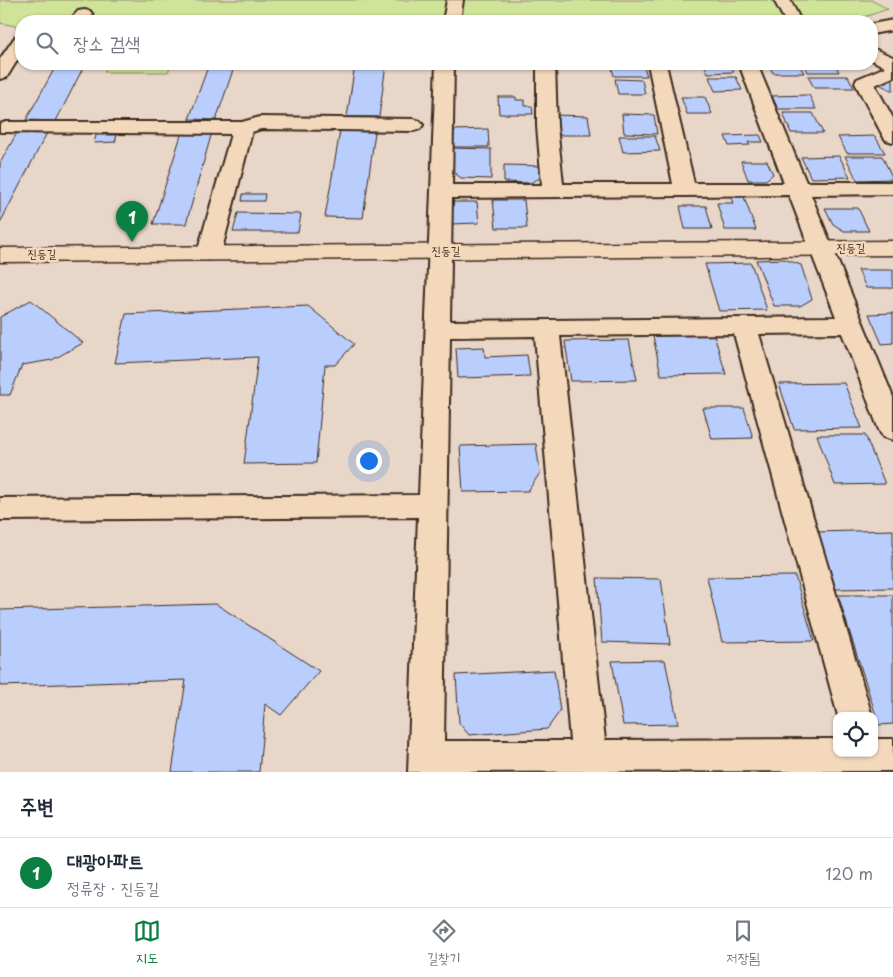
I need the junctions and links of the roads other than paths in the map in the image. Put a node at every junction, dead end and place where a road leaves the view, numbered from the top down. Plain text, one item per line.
1 (455, 0) edge
2 (782, 0) edge
3 (453, 15) edge
4 (790, 15) edge
5 (893, 25) edge
6 (878, 28) edge
7 (15, 42) edge
8 (878, 56) edge
9 (893, 64) edge
10 (445, 70) edge
11 (546, 70) edge
12 (658, 70) edge
13 (750, 70) edge
14 (893, 70) edge
15 (0, 73) edge
16 (413, 125) dead end
17 (6, 128) dead end
18 (243, 128) junction
19 (893, 136) edge
20 (893, 188) edge
21 (797, 189) junction
22 (685, 190) junction
23 (553, 191) junction
24 (441, 192) junction
25 (820, 248) junction
26 (893, 248) edge
27 (440, 251) junction
28 (209, 253) junction
29 (0, 254) edge
30 (851, 325) junction
31 (744, 326) junction
32 (546, 328) junction
33 (438, 329) junction
34 (893, 430) edge
35 (433, 506) junction
36 (0, 509) edge
37 (854, 712) edge
38 (833, 754) edge
39 (589, 757) junction
40 (426, 765) edge

1 - 3 street
2 - 4 street
5 - 6 street
7 - 15 street
8 - 9 street
10 - 24 street
11 - 23 street
12 - 22 street
13 - 21 street
14 - 19 street
16 - 18 street
17 - 18 street
18 - 28 street
20 - 21 street
21 - 22 street
21 - 25 street
22 - 23 street
23 - 24 street
24 - 27 street
25 - 26 street, 진등길
25 - 27 street, 진등길
25 - 30 street
27 - 28 street, 진등길
27 - 33 street
28 - 29 street, 진등길
30 - 31 street
30 - 34 street
31 - 32 street
31 - 37 street
32 - 33 street
32 - 39 street
33 - 35 street
35 - 36 street
35 - 40 street
38 - 39 street
39 - 40 street

